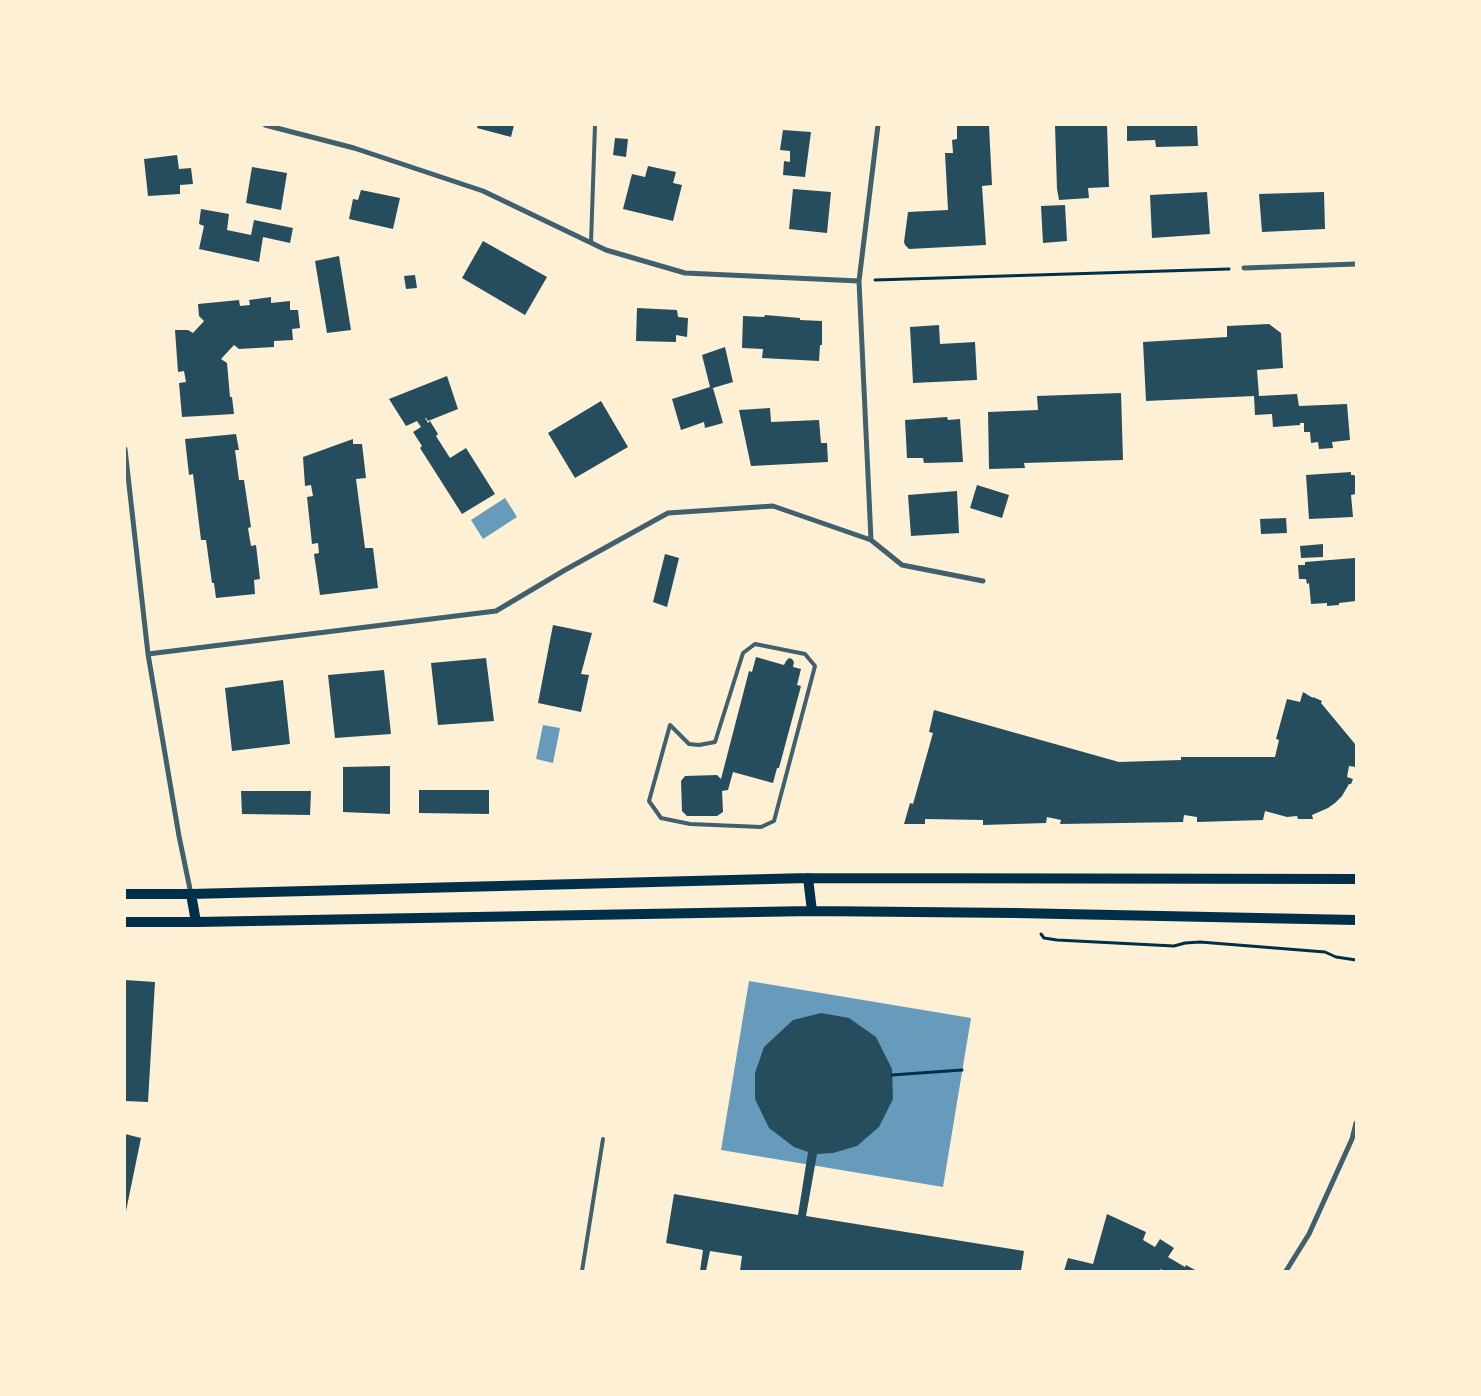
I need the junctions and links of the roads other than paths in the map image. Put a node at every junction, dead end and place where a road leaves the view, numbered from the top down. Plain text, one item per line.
1 (265, 125) edge
2 (595, 125) edge
3 (878, 125) edge
4 (591, 243) junction
5 (1356, 264) edge
6 (1244, 268) road end
7 (859, 281) junction
8 (125, 449) edge
9 (871, 540) junction
10 (983, 581) dead end
11 (148, 654) junction
12 (670, 725) joint
13 (808, 878) junction
14 (1356, 879) edge
15 (125, 894) edge
16 (191, 894) junction
17 (812, 911) junction
18 (1356, 920) edge
19 (125, 922) edge
20 (196, 922) junction
21 (1356, 1123) edge
22 (603, 1139) dead end
23 (582, 1271) edge
24 (1286, 1271) edge

1 - 4 street
2 - 4 lane
3 - 7 street
4 - 7 street
5 - 6 street
7 - 9 street
8 - 11 street
9 - 10 street
9 - 11 street
11 - 16 street
12 - 12 lane
13 - 14 main road
13 - 16 main road
13 - 17 main road
15 - 16 main road
16 - 20 main road
17 - 18 main road
17 - 20 main road
19 - 20 main road
21 - 24 street
22 - 23 lane

